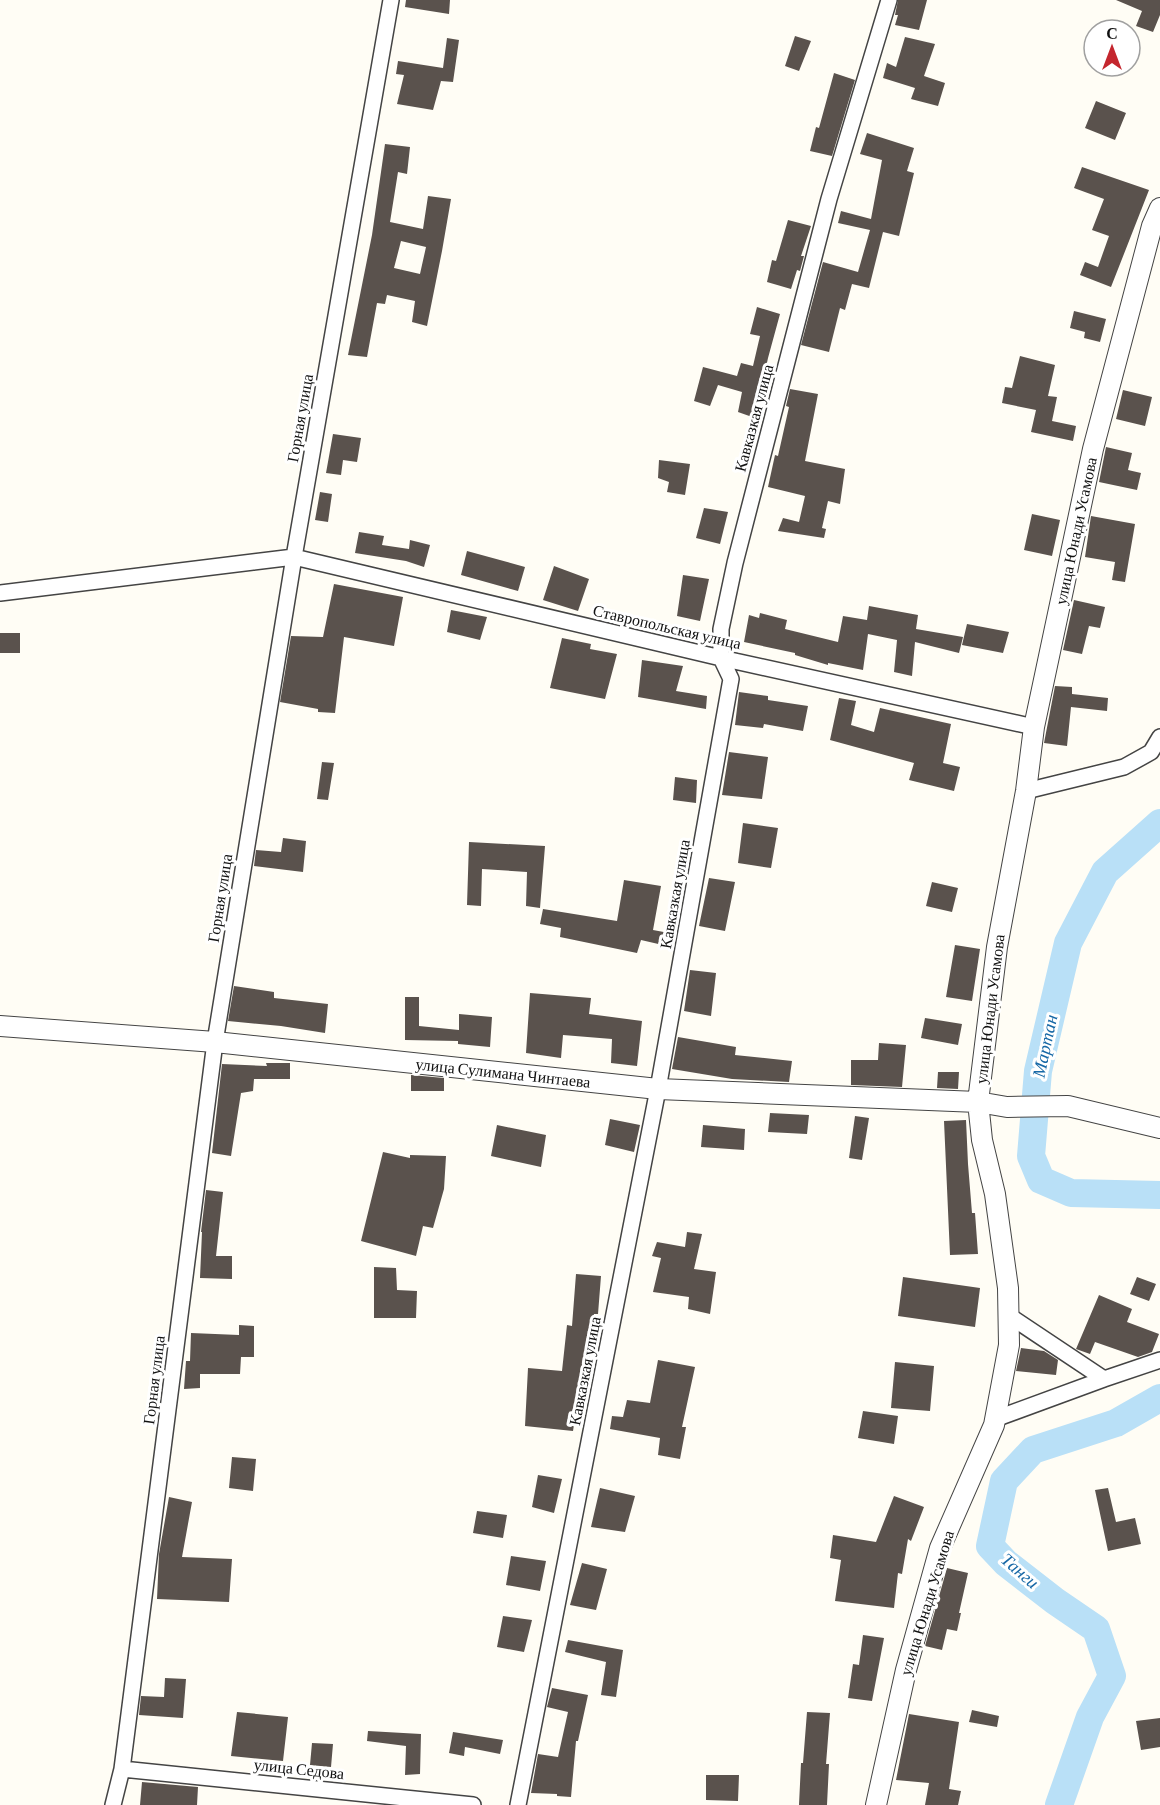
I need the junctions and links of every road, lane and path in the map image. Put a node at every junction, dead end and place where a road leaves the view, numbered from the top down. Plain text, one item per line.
1 (392, 0) edge
2 (889, 0) edge
3 (1160, 208) edge
4 (294, 557) junction
5 (0, 593) edge
6 (721, 658) junction
7 (1034, 727) junction
8 (1160, 737) edge
9 (1026, 791) junction
10 (0, 1026) edge
11 (215, 1042) junction
12 (658, 1089) junction
13 (978, 1102) junction
14 (1160, 1128) edge
15 (1008, 1315) junction
16 (1160, 1360) edge
17 (1104, 1379) junction
18 (995, 1419) junction
19 (122, 1769) junction
20 (113, 1805) edge
21 (473, 1805) edge
22 (518, 1805) edge
23 (876, 1805) edge

1 - 4 street, Горная улица
2 - 6 street, Кавказкая улица
3 - 7 street, улица Юнади Усамова
4 - 5 street
4 - 6 street, Ставропольская улица
4 - 11 street, Горная улица
6 - 7 street, Ставропольская улица
6 - 12 street, Кавказкая улица
7 - 9 street, улица Юнади Усамова
8 - 9 street
9 - 13 street, улица Юнади Усамова
10 - 11 street, улица Сулимана Чинтаева
11 - 12 street, улица Сулимана Чинтаева
11 - 19 street, Горная улица
12 - 13 street, улица Сулимана Чинтаева
12 - 22 street, Кавказкая улица
13 - 14 street, улица Сулимана Чинтаева
13 - 15 street, улица Юнади Усамова
15 - 17 street
15 - 18 street, улица Юнади Усамова
16 - 17 street
17 - 18 street
18 - 23 street, улица Юнади Усамова
19 - 20 street, Горная улица
19 - 21 street, улица Седова

